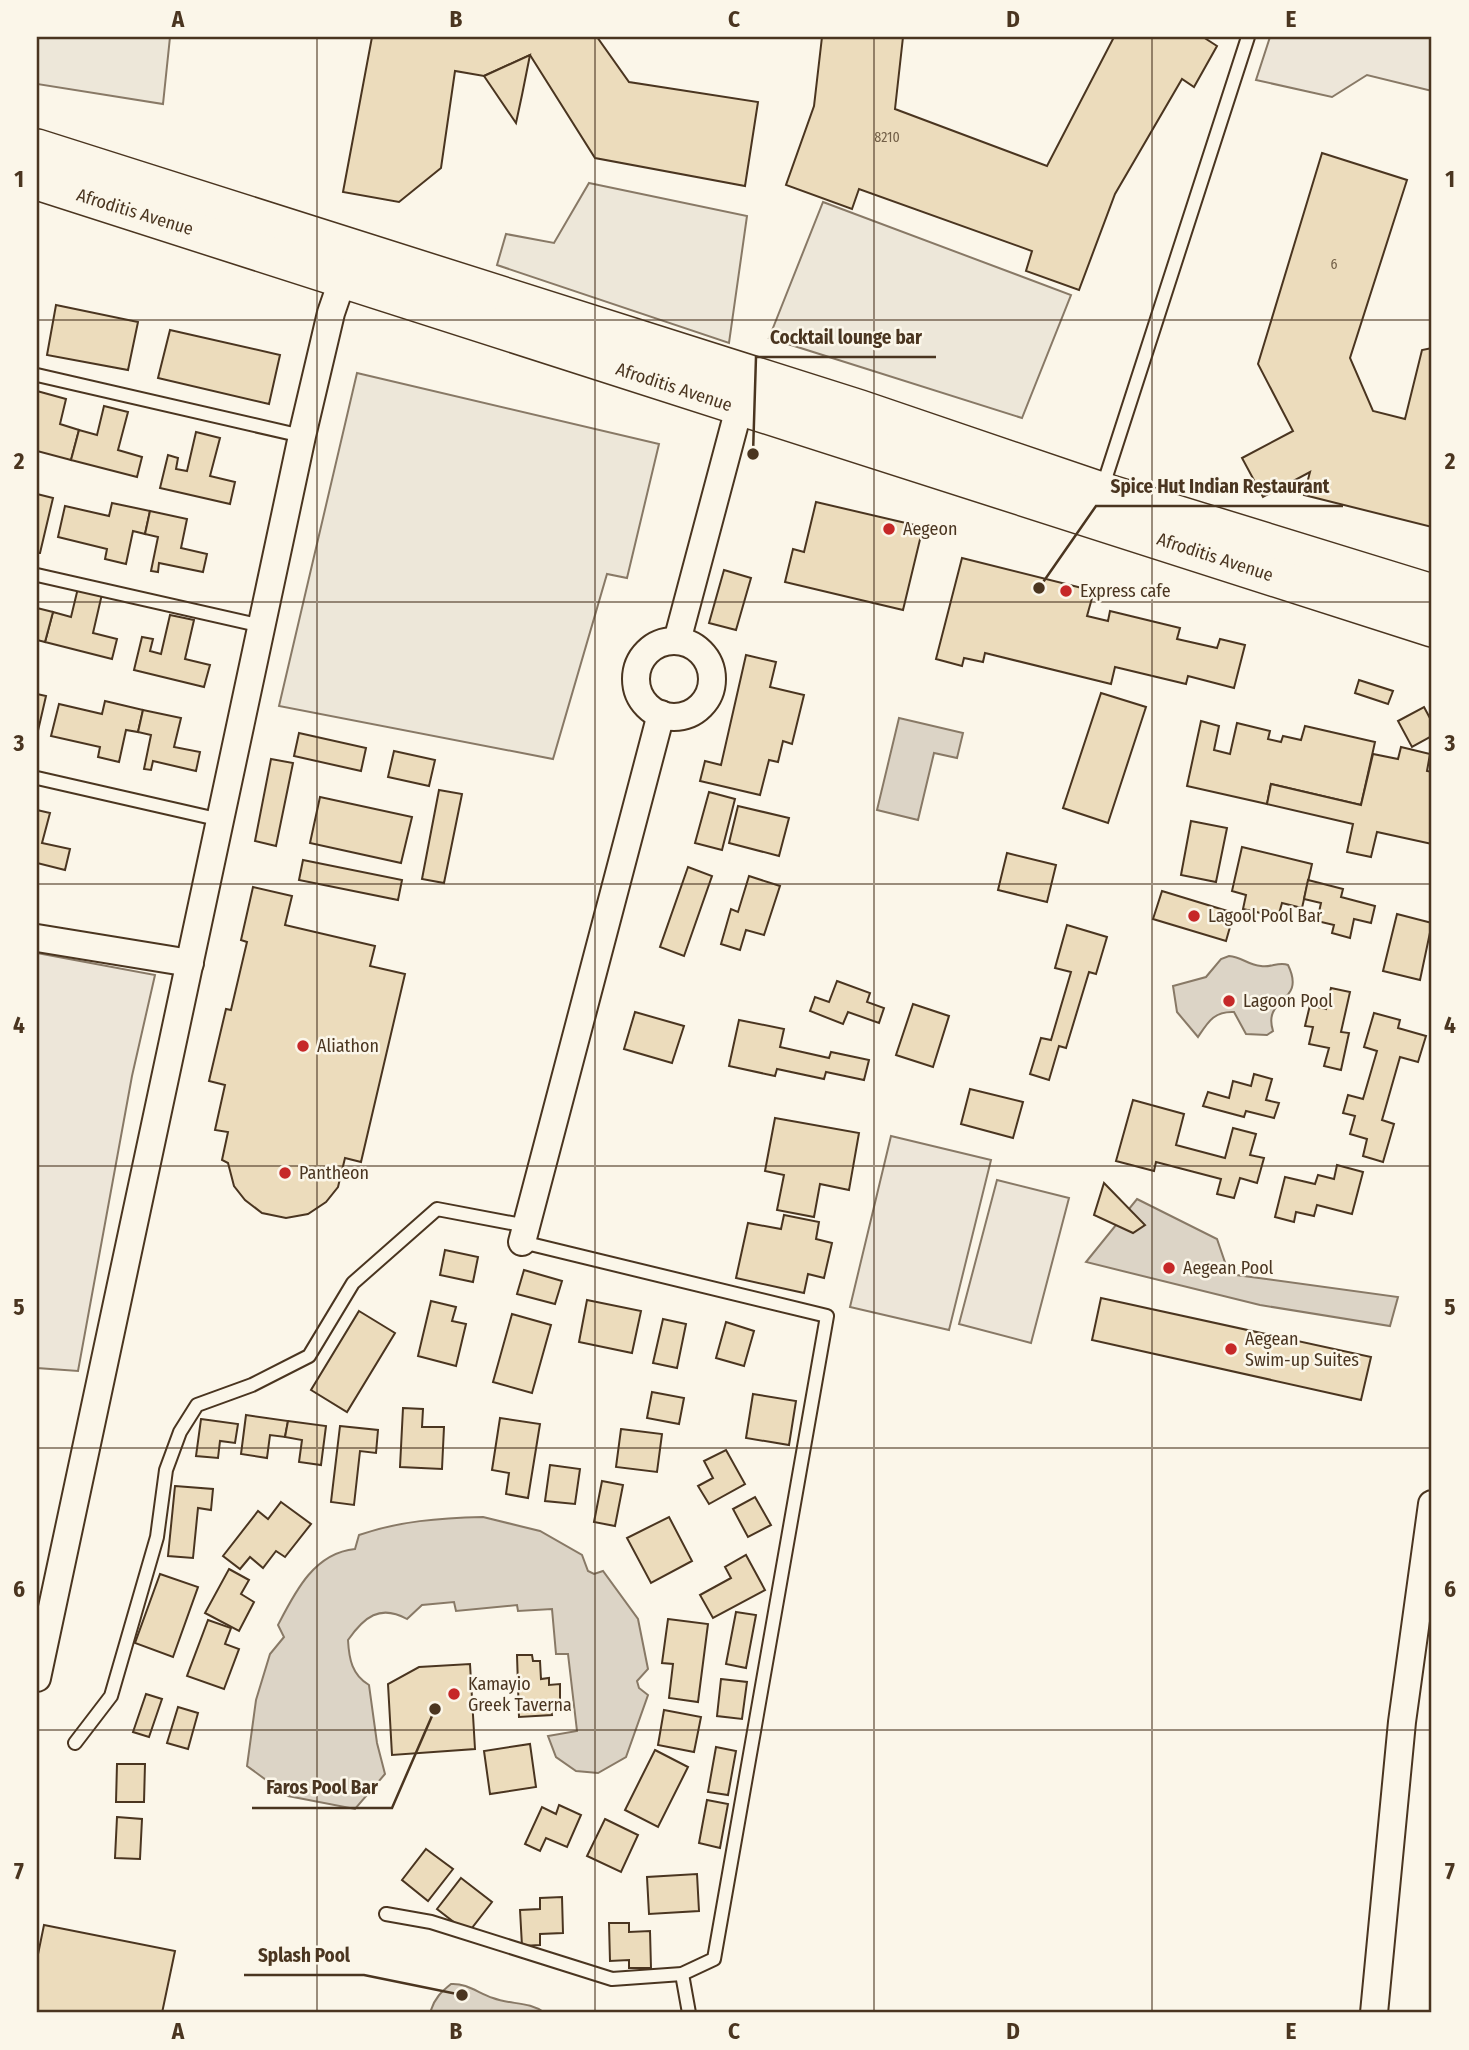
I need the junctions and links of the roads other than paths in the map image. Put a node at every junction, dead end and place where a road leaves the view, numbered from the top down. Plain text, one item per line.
1 (1248, 37) edge
2 (37, 148) edge
3 (37, 181) edge
4 (343, 278) junction
5 (37, 375) edge
6 (739, 408) junction
7 (302, 436) junction
8 (1101, 491) junction
9 (37, 575) edge
10 (1432, 593) edge
11 (262, 626) junction
12 (1432, 628) edge
13 (677, 641) junction
14 (661, 714) junction
15 (37, 778) edge
16 (221, 820) junction
17 (37, 938) edge
18 (190, 963) junction
19 (524, 1234) junction
20 (1432, 1504) edge
21 (37, 1678) edge
22 (75, 1743) dead end
23 (386, 1914) dead end
24 (682, 1974) junction
25 (689, 2013) edge
26 (1374, 2013) edge

1 - 8 lane
2 - 8 main road, Afroditis Avenue
3 - 4 main road, Afroditis Avenue
4 - 6 main road, Afroditis Avenue
4 - 7 street
5 - 7 lane
6 - 12 main road, Afroditis Avenue
6 - 13 street
7 - 11 street
8 - 10 main road, Afroditis Avenue
9 - 11 lane
11 - 16 street
13 - 14 street
13 - 14 street
14 - 19 street
15 - 16 lane
16 - 18 street
17 - 18 street
18 - 21 street
19 - 22 lane
19 - 24 lane
20 - 26 street
23 - 24 lane
24 - 25 lane

